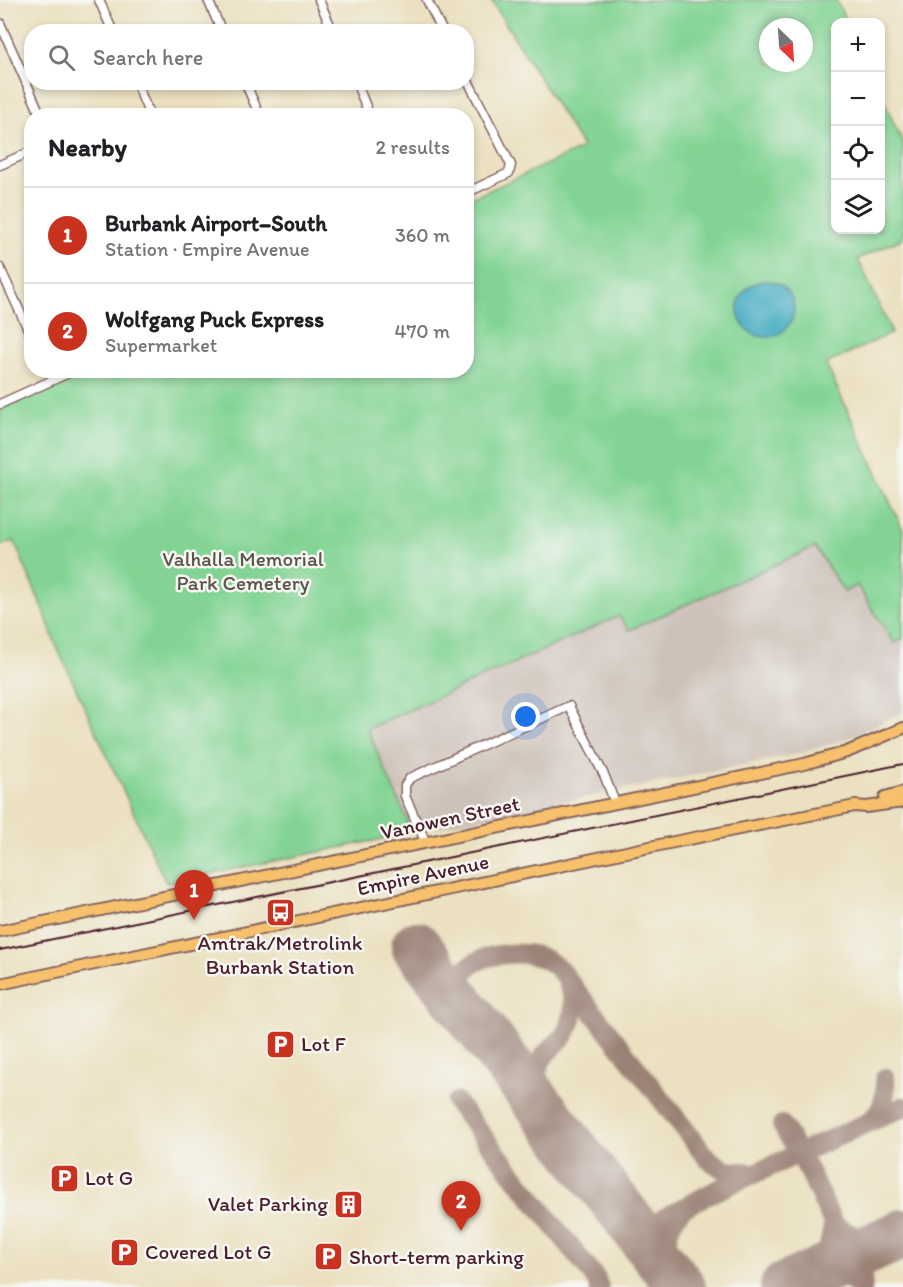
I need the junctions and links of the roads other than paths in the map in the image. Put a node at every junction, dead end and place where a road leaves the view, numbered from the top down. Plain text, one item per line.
1 (99, 0) edge
2 (208, 0) edge
3 (319, 0) edge
4 (427, 0) edge
5 (0, 23) edge
6 (110, 24) edge
7 (218, 24) edge
8 (330, 24) edge
9 (439, 24) edge
10 (24, 77) edge
11 (30, 90) edge
12 (139, 90) edge
13 (249, 90) edge
14 (359, 90) edge
15 (473, 90) edge
16 (37, 108) edge
17 (147, 108) edge
18 (256, 108) edge
19 (367, 108) edge
20 (24, 154) edge
21 (0, 165) edge
22 (474, 189) edge
23 (0, 268) edge
24 (24, 320) edge
25 (50, 378) edge
26 (58, 378) edge
27 (51, 381) junction
28 (0, 404) edge
29 (903, 728) edge
30 (903, 794) edge
31 (903, 802) edge
32 (615, 803) junction
33 (855, 806) junction
34 (426, 843) junction
35 (0, 931) edge
36 (0, 984) edge

1 - 6 street
2 - 7 street
3 - 8 street
4 - 9 street
5 - 10 street
11 - 16 street
12 - 17 street
13 - 18 street
14 - 19 street
15 - 22 street
20 - 21 street
23 - 24 street
25 - 27 street
26 - 27 street
27 - 28 street
29 - 32 main road, Vanowen Street
30 - 33 main road, Empire Avenue
31 - 33 main road, Empire Avenue
32 - 34 main road, Vanowen Street
32 - 34 street
33 - 36 main road, Empire Avenue
34 - 35 main road, Vanowen Street

